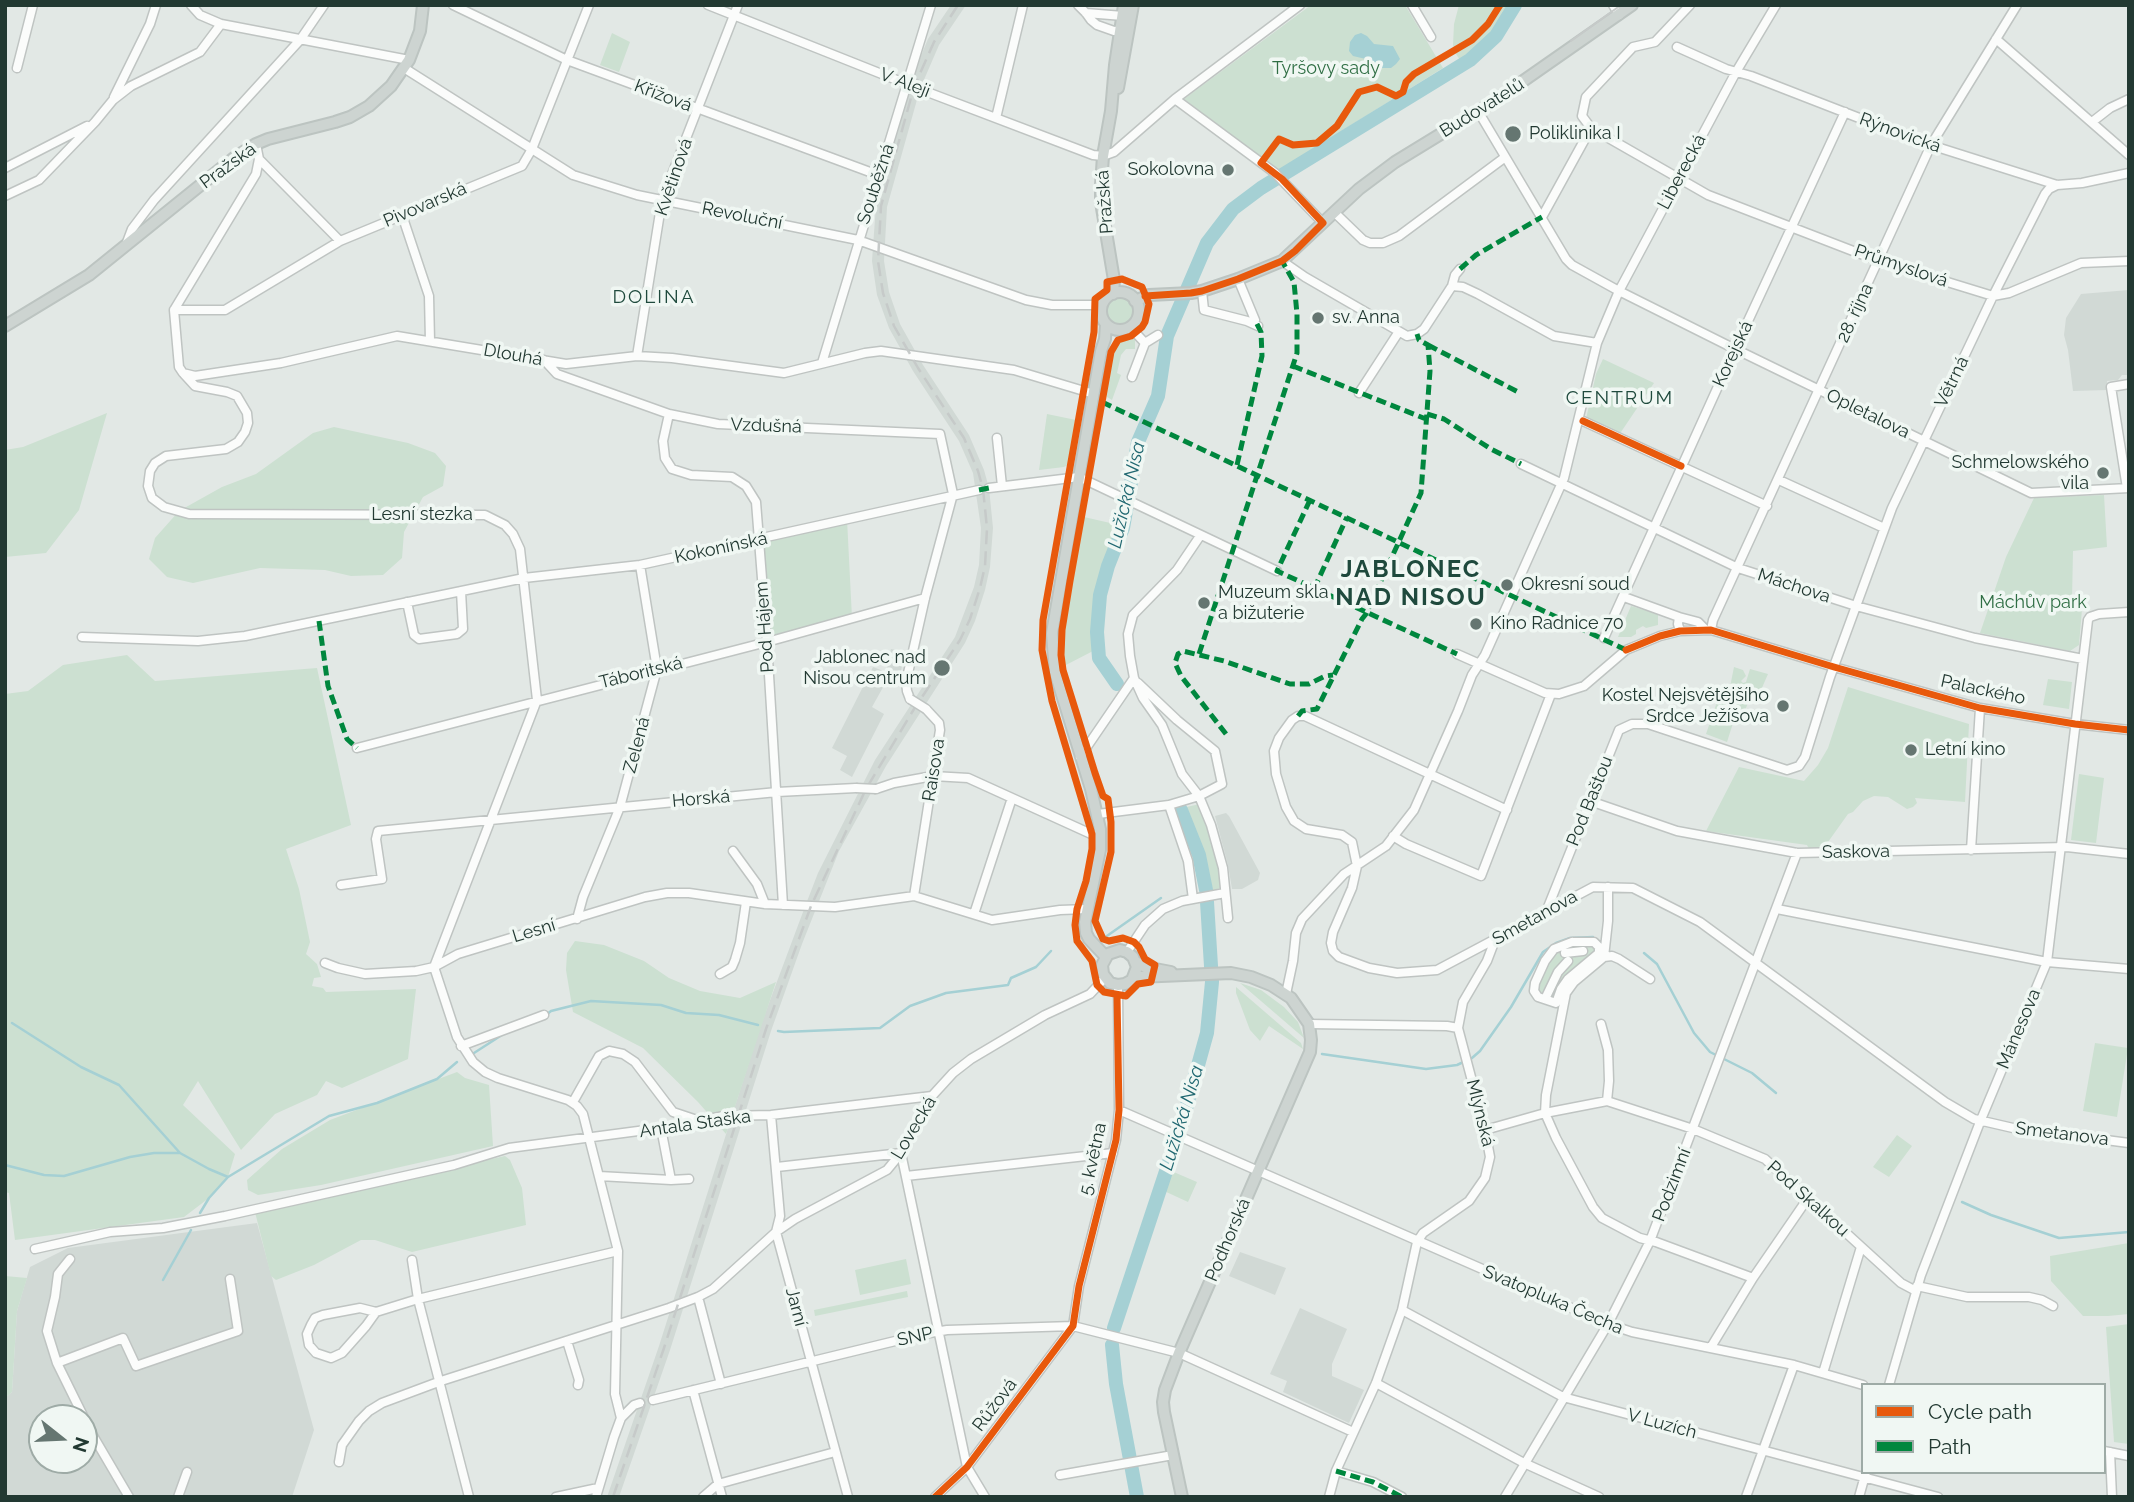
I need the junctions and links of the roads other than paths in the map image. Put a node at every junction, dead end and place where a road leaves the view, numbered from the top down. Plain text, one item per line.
1 (33, 5) edge
2 (156, 5) edge
3 (191, 5) edge
4 (324, 5) edge
5 (423, 5) edge
6 (453, 5) edge
7 (589, 5) edge
8 (708, 5) edge
9 (738, 5) edge
10 (930, 5) edge
11 (1023, 5) edge
12 (1078, 5) edge
13 (1133, 5) edge
14 (1300, 5) edge
15 (1412, 5) edge
16 (1632, 5) edge
17 (1690, 5) edge
18 (1776, 5) edge
19 (2017, 5) edge
20 (1616, 10) edge
21 (1086, 13) junction
22 (734, 15) junction
23 (1124, 20) edge
24 (220, 24) junction
25 (1431, 37) dead end
26 (1996, 39) junction
27 (300, 40) junction
28 (1677, 47) dead end
29 (567, 60) junction
30 (406, 64) junction
31 (17, 68) dead end
32 (1736, 72) junction
33 (907, 84) junction
34 (1175, 99) junction
35 (2129, 99) edge
36 (113, 100) junction
37 (698, 109) junction
38 (1478, 111) junction
39 (1845, 112) junction
40 (996, 118) junction
41 (95, 122) junction
42 (2092, 122) junction
43 (1591, 128) junction
44 (256, 144) junction
45 (1931, 145) junction
46 (532, 149) junction
47 (2129, 155) edge
48 (1103, 156) junction
49 (1504, 158) junction
50 (259, 159) junction
51 (5, 168) edge
52 (2129, 173) edge
53 (878, 175) junction
54 (1678, 179) junction
55 (2057, 185) junction
56 (5, 196) edge
57 (662, 200) junction
58 (1334, 212) junction
59 (402, 215) junction
60 (1542, 217) junction
61 (1323, 223) junction
62 (1792, 227) junction
63 (858, 240) junction
64 (340, 241) junction
65 (125, 248) junction
66 (1282, 261) junction
67 (1879, 261) junction
68 (2129, 261) edge
69 (1460, 269) dead end
70 (1238, 279) junction
71 (1452, 286) junction
72 (1619, 291) junction
73 (1197, 292) junction
74 (1117, 293) junction
75 (1993, 296) junction
76 (1139, 301) junction
77 (1102, 306) junction
78 (174, 310) junction
79 (5, 326) edge
80 (1111, 327) junction
81 (1130, 327) junction
82 (1402, 334) junction
83 (1158, 335) dead end
84 (430, 341) junction
85 (1145, 343) junction
86 (1597, 343) junction
87 (1735, 349) junction
88 (637, 356) junction
89 (544, 360) junction
90 (822, 363) junction
91 (183, 373) junction
92 (1132, 377) dead end
93 (2129, 384) edge
94 (1819, 390) junction
95 (1359, 393) dead end
96 (1094, 394) junction
97 (669, 414) junction
98 (1583, 421) dead end
99 (997, 438) dead end
100 (1923, 441) junction
101 (1521, 464) dead end
102 (1681, 466) junction
103 (1079, 477) junction
104 (1779, 480) junction
105 (1562, 483) junction
106 (1002, 486) junction
107 (989, 488) dead end
108 (2128, 488) edge
109 (979, 490) dead end
110 (953, 494) junction
111 (1767, 506) junction
112 (1655, 528) junction
113 (1884, 528) junction
114 (1200, 536) junction
115 (758, 540) junction
116 (640, 565) junction
117 (1738, 568) junction
118 (1277, 571) dead end
119 (524, 578) junction
120 (461, 591) junction
121 (1624, 597) junction
122 (925, 598) junction
123 (407, 602) junction
124 (1856, 606) junction
125 (2129, 612) edge
126 (1679, 617) junction
127 (1708, 630) junction
128 (1680, 631) junction
129 (82, 637) dead end
130 (1604, 638) dead end
131 (767, 642) junction
132 (1457, 654) dead end
133 (2083, 659) junction
134 (1479, 664) junction
135 (1834, 667) junction
136 (657, 669) junction
137 (1134, 678) junction
138 (1551, 694) junction
139 (537, 700) junction
140 (1980, 708) junction
141 (2075, 724) junction
142 (2129, 730) edge
143 (357, 748) dead end
144 (1080, 757) junction
145 (1429, 775) junction
146 (933, 776) junction
147 (776, 792) junction
148 (1200, 797) junction
149 (1012, 798) junction
150 (1590, 801) junction
151 (1169, 805) junction
152 (620, 807) junction
153 (1507, 810) junction
154 (1098, 814) junction
155 (491, 819) junction
156 (1393, 836) junction
157 (1101, 838) junction
158 (2061, 848) junction
159 (1971, 850) junction
160 (733, 851) dead end
161 (1797, 853) junction
162 (2129, 854) edge
163 (1357, 866) junction
164 (341, 884) dead end
165 (1608, 887) junction
166 (1221, 894) junction
167 (914, 897) junction
168 (1198, 898) junction
169 (746, 902) junction
170 (765, 904) junction
171 (783, 905) junction
172 (1087, 909) junction
173 (1777, 909) junction
174 (1546, 912) junction
175 (974, 914) junction
176 (1228, 918) dead end
177 (577, 919) junction
178 (1495, 940) junction
179 (1586, 942) junction
180 (1583, 951) junction
181 (1132, 953) junction
182 (1565, 953) junction
183 (1107, 956) junction
184 (1604, 957) junction
185 (2047, 962) junction
186 (325, 963) dead end
187 (1587, 963) junction
188 (1755, 964) junction
189 (434, 967) junction
190 (2129, 969) edge
191 (1540, 971) junction
192 (720, 974) dead end
193 (1184, 975) junction
194 (1556, 978) junction
195 (1650, 979) dead end
196 (1132, 980) junction
197 (1565, 983) junction
198 (1111, 985) junction
199 (1283, 992) junction
200 (1545, 999) junction
201 (544, 1015) dead end
202 (1309, 1024) junction
203 (1601, 1024) dead end
204 (1458, 1028) junction
205 (461, 1046) junction
206 (932, 1096) junction
207 (1607, 1101) junction
208 (573, 1102) junction
209 (1118, 1110) junction
210 (1545, 1113) junction
211 (771, 1115) junction
212 (700, 1121) junction
213 (1980, 1122) junction
214 (661, 1128) junction
215 (1693, 1129) junction
216 (1485, 1130) junction
217 (590, 1139) junction
218 (2129, 1143) edge
219 (901, 1153) junction
220 (1113, 1153) junction
221 (776, 1167) junction
222 (1258, 1171) junction
223 (599, 1176) junction
224 (906, 1176) junction
225 (689, 1179) dead end
226 (671, 1180) junction
227 (1808, 1198) junction
228 (776, 1232) junction
229 (1650, 1241) junction
230 (1417, 1242) junction
231 (1861, 1247) junction
232 (35, 1249) dead end
233 (618, 1251) junction
234 (70, 1259) dead end
235 (412, 1260) dead end
236 (1754, 1278) junction
237 (230, 1279) dead end
238 (1916, 1288) junction
239 (698, 1297) junction
240 (418, 1299) junction
241 (2053, 1306) dead end
242 (1402, 1310) junction
243 (376, 1312) junction
244 (1608, 1324) junction
245 (615, 1326) junction
246 (1073, 1326) junction
247 (937, 1332) junction
248 (567, 1341) junction
249 (1712, 1347) junction
250 (1179, 1353) junction
251 (810, 1361) junction
252 (57, 1363) junction
253 (1794, 1365) junction
254 (1823, 1373) junction
255 (440, 1381) junction
256 (1376, 1383) junction
257 (1890, 1383) edge
258 (721, 1384) junction
259 (1861, 1384) edge
260 (578, 1385) dead end
261 (693, 1390) junction
262 (1563, 1397) junction
263 (653, 1400) dead end
264 (640, 1403) dead end
265 (621, 1418) junction
266 (1353, 1432) junction
267 (1763, 1451) junction
268 (2107, 1451) edge
269 (835, 1452) junction
270 (1173, 1455) junction
271 (2129, 1456) edge
272 (339, 1462) dead end
273 (1524, 1463) junction
274 (967, 1467) junction
275 (1336, 1471) junction
276 (187, 1472) dead end
277 (1060, 1475) dead end
278 (1865, 1475) edge
279 (719, 1484) junction
280 (597, 1492) edge
281 (129, 1497) edge
282 (178, 1497) edge
283 (469, 1497) edge
284 (556, 1497) edge
285 (704, 1497) edge
286 (722, 1497) edge
287 (848, 1497) edge
288 (935, 1497) edge
289 (985, 1497) edge
290 (1182, 1497) edge
291 (1329, 1497) edge
292 (1402, 1497) edge
293 (1504, 1497) edge
294 (1599, 1497) edge
295 (1746, 1497) edge
296 (1859, 1497) edge
297 (1938, 1497) edge
298 (2112, 1497) edge

1 - 31 street
2 - 36 street
3 - 24 street, Revoluční
4 - 27 street
5 - 30 main road, Pražská
6 - 29 street, Křížová
7 - 29 street, Pivovarská
8 - 22 street, V Aleji
9 - 22 street, Květinová
10 - 33 street, Souběžná
11 - 40 street
12 - 21 street
13 - 23 main road, Pražská
14 - 34 street
15 - 25 street
16 - 20 main road, Budovatelů
17 - 43 street
18 - 32 street, Liberecká
19 - 26 street, 28. října
20 - 38 main road, Budovatelů
21 - 23 street
21 - 23 street
22 - 33 street, V Aleji
22 - 37 street, Květinová
23 - 48 main road, Pražská
24 - 27 street, Revoluční
24 - 36 street
26 - 42 street
26 - 45 street, 28. října
27 - 30 street, Revoluční
27 - 65 street
28 - 32 street, Rýnovická
29 - 37 street, Křížová
29 - 46 street, Pivovarská
30 - 44 main road, Pražská
30 - 46 street, Revoluční
32 - 39 street, Rýnovická
32 - 54 street, Liberecká
33 - 40 street, V Aleji
33 - 53 street, Souběžná
34 - 48 street
34 - 61 street
35 - 42 street
36 - 41 street
37 - 53 street, Křížová
37 - 57 street, Květinová
38 - 49 street, Opletalova
38 - 58 main road, Budovatelů
39 - 45 street, Rýnovická
39 - 62 street, Korejská
40 - 48 street, V Aleji
41 - 51 street
41 - 56 street
42 - 47 street
43 - 54 street, Průmyslová
43 - 60 street
44 - 50 street
44 - 65 main road, Pražská
45 - 55 street, Rýnovická
45 - 67 street, 28. října
46 - 57 street, Revoluční
46 - 59 street, Pivovarská
48 - 74 main road, Pražská
49 - 58 street
49 - 60 street, Opletalova
50 - 64 street
50 - 78 street
52 - 55 street, Rýnovická
53 - 63 street, Souběžná
54 - 62 street, Průmyslová
54 - 72 street, Liberecká
55 - 75 street, Větrná
57 - 63 street, Revoluční
57 - 88 street, Květinová
58 - 61 main road, Budovatelů
59 - 64 street, Pivovarská
59 - 84 street
60 - 72 street, Opletalova
61 - 66 main road, Budovatelů
62 - 67 street, Průmyslová
62 - 87 street, Korejská
63 - 77 street, Revoluční
63 - 90 street, Souběžná
64 - 78 street, Pivovarská
65 - 79 main road, Pražská
66 - 70 main road
66 - 82 street
67 - 75 street, Průmyslová
67 - 94 street, 28. října
68 - 75 street
69 - 71 street
70 - 73 main road
70 - 73 street
71 - 82 street
71 - 86 street
72 - 86 street, Liberecká
72 - 87 street, Opletalova
73 - 76 main road
74 - 76 main road
74 - 77 main road
75 - 100 street, Větrná
76 - 81 main road
77 - 80 main road
78 - 91 street
80 - 81 main road
80 - 96 main road
81 - 85 street
82 - 95 street
83 - 85 street
84 - 89 street, Dlouhá
84 - 91 street, Dlouhá
85 - 92 street
86 - 105 street, Liberecká
87 - 94 street, Opletalova
87 - 102 street, Korejská
88 - 89 street, Dlouhá
88 - 90 street, Dlouhá
89 - 97 street, Vzdušná
90 - 96 street, Dlouhá
91 - 119 street, Lesní stezka
93 - 108 street
94 - 100 street, Opletalova
94 - 104 street, 28. října
96 - 103 main road
97 - 110 street, Vzdušná
97 - 115 street, Pod Hájem
98 - 102 street
99 - 106 street
100 - 108 street, Opletalova
100 - 113 street, Větrná
101 - 105 street, Máchova
102 - 111 street
102 - 112 street, Korejská
103 - 106 street
103 - 114 street
103 - 144 main road
104 - 111 street, 28. října
104 - 113 street
105 - 112 street, Máchova
105 - 134 street, Liberecká
106 - 107 street
109 - 110 street, Kokonínská
110 - 115 street, Kokonínská
110 - 122 street, Raisova
111 - 117 street, 28. října
112 - 117 street, Máchova
112 - 121 street, Korejská
113 - 124 street, Větrná
114 - 118 street
114 - 137 street
115 - 116 street, Kokonínská
115 - 131 street, Pod Hájem
116 - 119 street, Kokonínská
116 - 136 street, Zelená
117 - 124 street, Máchova
117 - 127 street, 28. října
119 - 120 street, Kokonínská
119 - 139 street, Lesní stezka
120 - 123 street, Kokonínská
120 - 123 street
121 - 126 street
121 - 130 street, Korejská
122 - 131 street, Táboritská
122 - 146 street, Raisova, bridge
123 - 129 street, Kokonínská
124 - 133 street, Máchova
124 - 135 street, Větrná
125 - 133 street, Mánesova
126 - 127 street
126 - 128 street
127 - 128 street
127 - 135 street, Palackého
128 - 138 street
131 - 136 street, Táboritská
131 - 147 street, Pod Hájem
132 - 134 street
133 - 141 street, Mánesova
134 - 138 street
134 - 145 street
135 - 140 street, Palackého
135 - 150 street, Pod Baštou
136 - 139 street, Táboritská
136 - 152 street, Zelená
137 - 144 street
137 - 148 street
137 - 148 street
138 - 153 street
139 - 143 street, Táboritská
139 - 155 street, Lesní stezka
140 - 141 street, Palackého
140 - 159 street
141 - 142 street, Palackého
141 - 158 street, Mánesova
144 - 154 main road
145 - 153 street
145 - 156 street
145 - 163 street
146 - 147 street, Horská, bridge
146 - 149 street, Horská
146 - 167 street, Raisova
147 - 152 street, Horská
147 - 171 street, Pod Hájem
148 - 151 street
148 - 166 street
149 - 157 street, Horská
149 - 175 street
150 - 161 street, Saskova
150 - 174 street, Pod Baštou
151 - 154 street
151 - 168 street
152 - 155 street, Horská
152 - 177 street, Zelená
153 - 156 street
154 - 157 main road
155 - 164 street, Horská
155 - 189 street, Lesní stezka
156 - 163 street
157 - 172 main road
158 - 159 street, Saskova
158 - 162 street, Saskova
158 - 185 street, Mánesova
159 - 161 street, Saskova
160 - 170 street
161 - 173 street, Podzimní
163 - 178 street, Smetanova
163 - 199 street
165 - 174 street, Smetanova
165 - 184 street
165 - 188 street, Smetanova
166 - 168 street
166 - 176 street
167 - 171 street, Lesní
167 - 175 street, Lesní
168 - 181 street
169 - 170 street, Lesní
169 - 177 street, Lesní
169 - 192 street
170 - 171 street, Lesní
172 - 175 street, Lesní
172 - 183 main road
173 - 185 street
173 - 188 street, Podzimní
174 - 178 street, Smetanova
177 - 189 street, Lesní
178 - 204 street
179 - 180 street
179 - 182 street
179 - 187 street
180 - 182 street
180 - 187 street
181 - 183 main road
181 - 193 main road
181 - 196 main road
182 - 187 street
182 - 191 street
182 - 194 street
183 - 198 main road
184 - 195 street
184 - 210 street
185 - 190 street
185 - 213 street, Mánesova
186 - 189 street, Lesní
187 - 197 street
188 - 213 street, Smetanova
188 - 215 street, Podzimní
189 - 205 street
191 - 194 street
191 - 200 street
193 - 196 main road
193 - 199 main road
194 - 197 street
194 - 200 street
196 - 198 main road
197 - 200 street
198 - 206 street, Lovecká
198 - 209 street, 5. května
199 - 202 main road
201 - 205 street
202 - 204 street
202 - 222 main road, Podhorská
203 - 207 street
204 - 216 street, Mlýnská
205 - 208 street
206 - 211 street, Antala Staška
206 - 219 street, Lovecká
207 - 210 street, Pod Skalkou
207 - 215 street, Pod Skalkou
208 - 212 street
208 - 217 street
209 - 220 street, 5. května
209 - 222 street
210 - 216 street, Pod Skalkou
210 - 229 street
211 - 212 street, Antala Staška
211 - 221 street, Jarní
212 - 214 street, Antala Staška
213 - 218 street, Smetanova
213 - 238 street, Mánesova
214 - 217 street, Antala Staška
214 - 226 street
215 - 227 street, Pod Skalkou
215 - 229 street, Podzimní
216 - 230 street, Mlýnská
217 - 223 street
217 - 232 street, Antala Staška
219 - 221 street
219 - 224 street
219 - 228 street, Lovecká
220 - 224 street
220 - 246 street, 5. května
221 - 228 street, Jarní
222 - 230 street, Svatopluka Čecha
222 - 250 main road, Podhorská
223 - 226 street
223 - 233 street
224 - 247 street
225 - 226 street
227 - 231 street, Pod Skalkou
227 - 236 street
228 - 239 street, Lovecká
228 - 251 street, Jarní
229 - 236 street
229 - 244 street, Podzimní
230 - 242 street
230 - 244 street, Svatopluka Čecha
231 - 238 street, Pod Skalkou
231 - 254 street
233 - 240 street
233 - 245 street
234 - 252 street
235 - 240 street
236 - 249 street
237 - 252 street
238 - 241 street, Pod Skalkou
238 - 257 street, Mánesova
239 - 245 street, Lovecká
239 - 258 street
240 - 243 street
240 - 255 street
242 - 256 street
242 - 262 street, V Luzích
243 - 243 street
244 - 249 street, Svatopluka Čecha
244 - 262 street, Podzimní
245 - 248 street, Lovecká
245 - 265 street
246 - 247 street, SNP
246 - 250 street, SNP
246 - 274 street, Růžová
247 - 251 street, SNP
247 - 274 street
248 - 255 street, Lovecká
248 - 260 street
249 - 253 street, Svatopluka Čecha
250 - 266 street, SNP
250 - 270 main road, Podhorská
251 - 258 street, SNP
251 - 269 street, Jarní
252 - 281 street
253 - 254 street, Svatopluka Čecha
253 - 267 street
254 - 259 street, Svatopluka Čecha
255 - 272 street, Lovecká
255 - 283 street
256 - 266 street
256 - 273 street
258 - 261 street, SNP
261 - 263 street, SNP
261 - 279 street
262 - 267 street, V Luzích
262 - 273 street, Podzimní
264 - 265 street
265 - 280 street
266 - 275 street
267 - 278 street, V Luzích
267 - 295 street
268 - 271 street
268 - 298 street
269 - 279 street
269 - 287 street, Jarní
270 - 277 street
270 - 290 main road, Podhorská
273 - 293 street, Podzimní
273 - 294 street
274 - 288 street, Růžová
274 - 289 street
275 - 291 street
275 - 292 street
276 - 282 street
278 - 296 street
278 - 297 street, V Luzích
279 - 285 street
279 - 286 street
280 - 284 street

